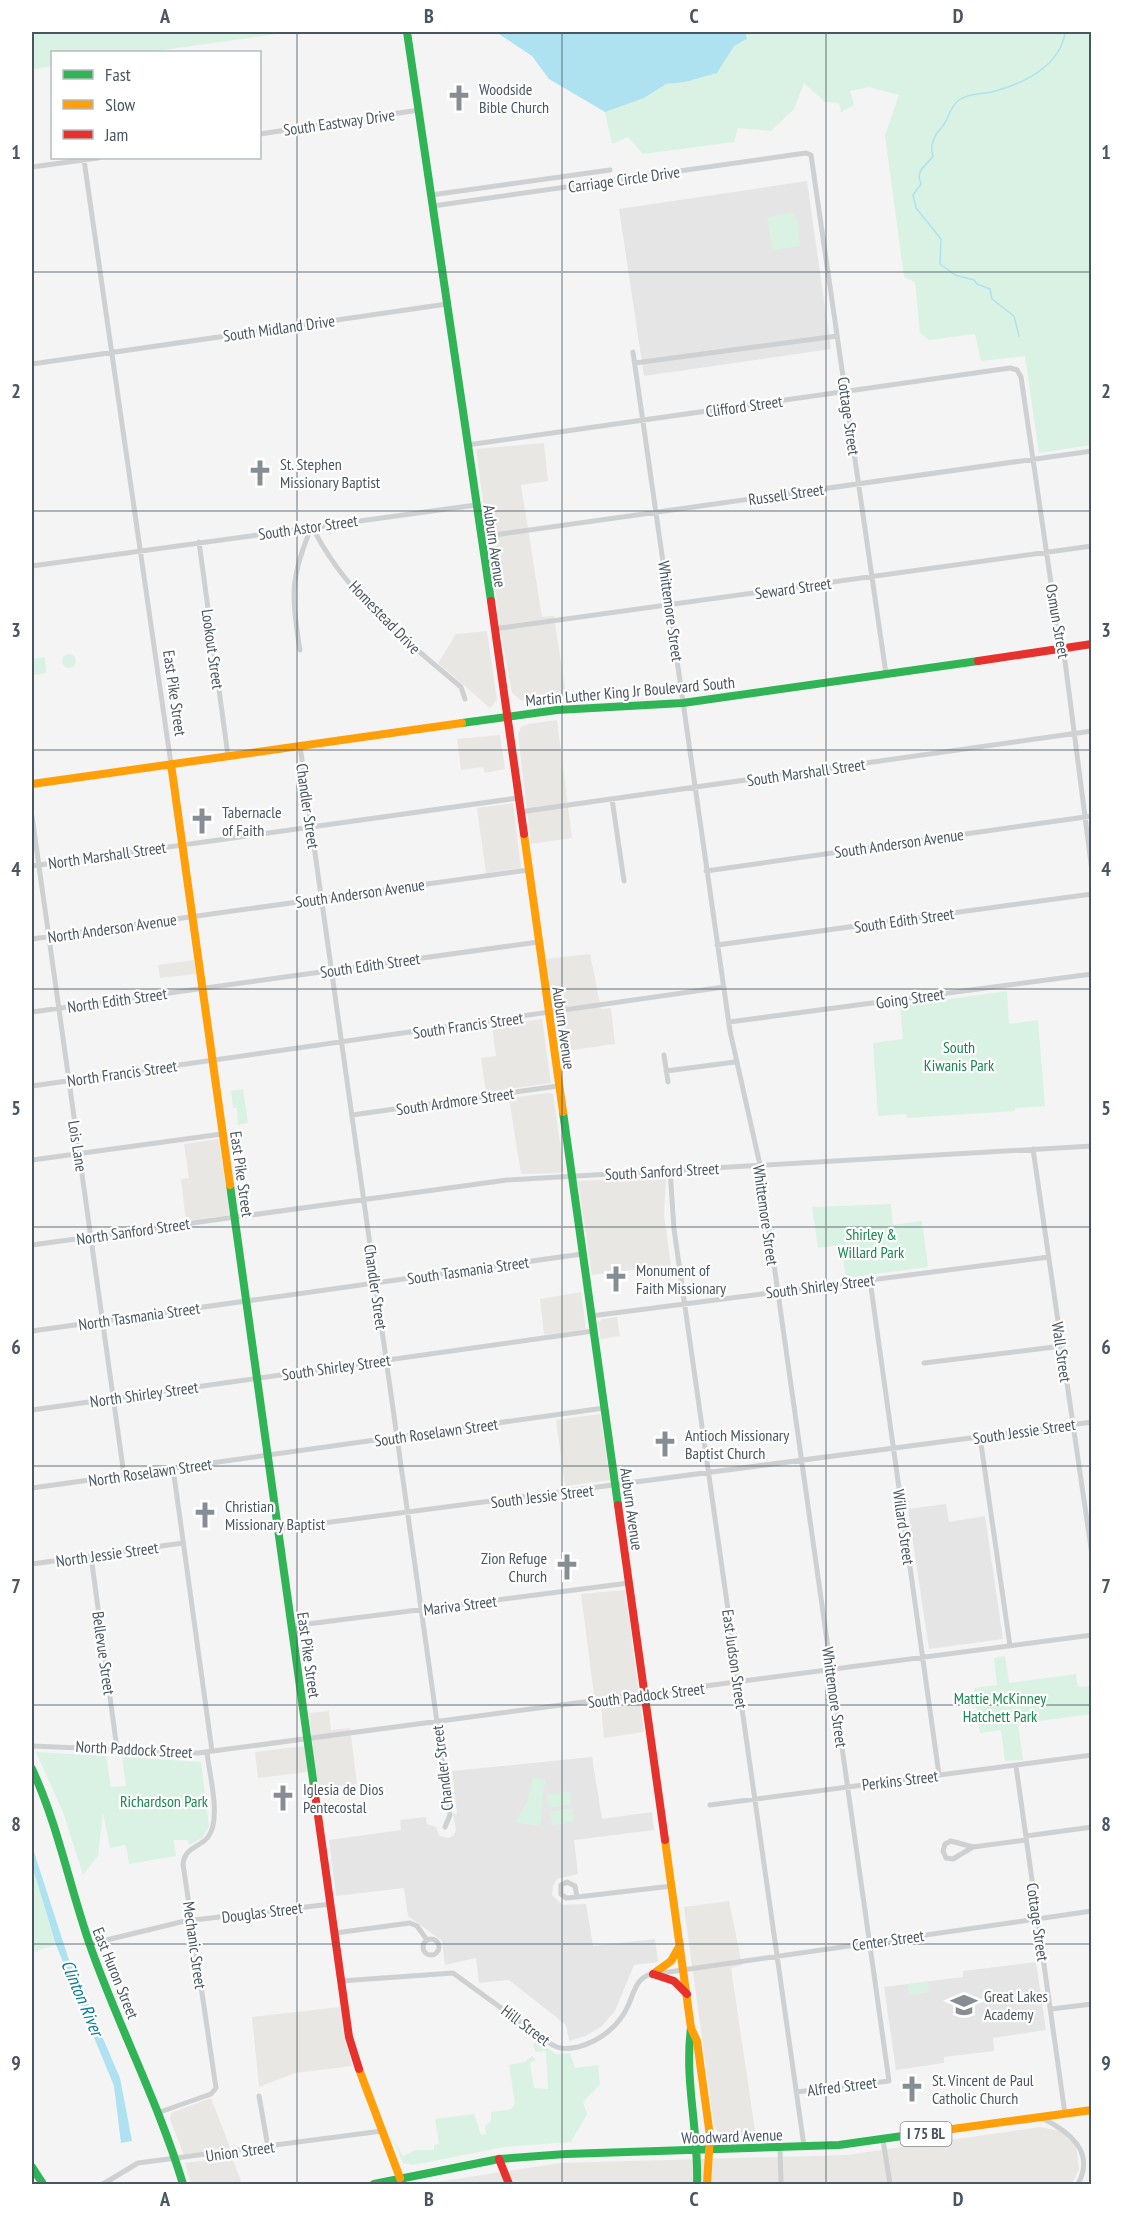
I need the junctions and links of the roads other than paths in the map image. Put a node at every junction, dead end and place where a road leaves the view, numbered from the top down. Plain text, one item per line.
1 (407, 32) edge
2 (419, 110) junction
3 (261, 134) edge
4 (84, 159) joint
5 (813, 159) joint
6 (32, 167) edge
7 (610, 170) dead end
8 (431, 195) junction
9 (433, 206) junction
10 (447, 304) junction
11 (837, 336) junction
12 (633, 352) dead end
13 (111, 353) junction
14 (635, 363) junction
15 (32, 364) edge
16 (1019, 372) joint
17 (845, 392) junction
18 (643, 420) junction
19 (467, 445) junction
20 (1092, 451) edge
21 (1033, 459) junction
22 (858, 484) junction
23 (476, 505) junction
24 (657, 512) junction
25 (312, 526) junction
26 (480, 537) junction
27 (199, 542) junction
28 (1092, 546) edge
29 (140, 550) junction
30 (1046, 552) junction
31 (32, 566) edge
32 (872, 577) junction
33 (670, 605) junction
34 (494, 629) junction
35 (1092, 644) edge
36 (1061, 648) junction
37 (300, 650) dead end
38 (886, 674) junction
39 (465, 699) dead end
40 (682, 703) junction
41 (507, 717) junction
42 (1092, 731) edge
43 (1074, 733) junction
44 (300, 746) junction
45 (228, 756) junction
46 (171, 764) junction
47 (32, 784) edge
48 (694, 787) junction
49 (518, 798) junction
50 (612, 799) junction
51 (519, 812) junction
52 (32, 816) edge
53 (1088, 817) edge
54 (311, 827) junction
55 (182, 845) junction
56 (35, 865) edge
57 (528, 870) junction
58 (706, 871) junction
59 (1092, 871) edge
60 (624, 881) dead end
61 (1092, 894) edge
62 (321, 899) junction
63 (192, 917) junction
64 (48, 937) junction
65 (32, 939) edge
66 (538, 942) junction
67 (717, 945) junction
68 (331, 970) junction
69 (1092, 974) edge
70 (724, 987) junction
71 (202, 988) junction
72 (58, 1009) junction
73 (32, 1012) edge
74 (548, 1012) junction
75 (729, 1022) junction
76 (341, 1042) junction
77 (664, 1055) dead end
78 (212, 1061) junction
79 (735, 1062) junction
80 (666, 1071) junction
81 (69, 1081) junction
82 (668, 1082) dead end
83 (32, 1086) edge
84 (558, 1086) junction
85 (352, 1115) junction
86 (222, 1134) junction
87 (1092, 1146) edge
88 (1033, 1149) junction
89 (79, 1154) junction
90 (32, 1160) edge
91 (760, 1165) junction
92 (670, 1170) junction
93 (571, 1176) junction
94 (364, 1198) junction
95 (234, 1216) junction
96 (91, 1237) junction
97 (32, 1245) edge
98 (582, 1254) junction
99 (1049, 1257) junction
100 (870, 1280) junction
101 (376, 1282) junction
102 (777, 1291) junction
103 (246, 1300) junction
104 (684, 1304) junction
105 (591, 1316) junction
106 (102, 1321) junction
107 (32, 1330) edge
108 (593, 1331) junction
109 (1062, 1346) junction
110 (386, 1360) junction
111 (924, 1363) dead end
112 (257, 1378) junction
113 (113, 1398) junction
114 (604, 1408) junction
115 (32, 1410) edge
116 (1092, 1422) edge
117 (1073, 1425) junction
118 (397, 1437) junction
119 (980, 1437) junction
120 (892, 1449) junction
121 (268, 1455) junction
122 (801, 1461) junction
123 (173, 1468) junction
124 (708, 1474) junction
125 (124, 1475) junction
126 (615, 1486) junction
127 (32, 1488) edge
128 (408, 1513) junction
129 (278, 1529) junction
130 (183, 1543) junction
131 (1092, 1555) edge
132 (91, 1556) junction
133 (32, 1564) edge
134 (629, 1583) junction
135 (422, 1609) junction
136 (292, 1626) junction
137 (1092, 1635) edge
138 (1010, 1646) junction
139 (922, 1658) junction
140 (831, 1670) junction
141 (738, 1683) junction
142 (645, 1695) junction
143 (437, 1723) junction
144 (307, 1739) junction
145 (32, 1746) edge
146 (117, 1749) junction
147 (209, 1752) junction
148 (1092, 1755) edge
149 (1016, 1766) junction
150 (32, 1769) edge
151 (939, 1774) junction
152 (848, 1786) junction
153 (755, 1799) junction
154 (710, 1805) dead end
155 (445, 1827) dead end
156 (1092, 1827) edge
157 (1026, 1838) junction
158 (973, 1847) junction
159 (672, 1886) junction
160 (577, 1897) dead end
161 (331, 1904) junction
162 (1092, 1911) edge
163 (1038, 1919) junction
164 (191, 1921) junction
165 (335, 1933) junction
166 (427, 1940) dead end
167 (870, 1942) junction
168 (680, 1943) junction
169 (89, 1944) junction
170 (777, 1956) junction
171 (684, 1969) junction
172 (653, 1974) junction
173 (341, 1981) junction
174 (687, 1994) junction
175 (1092, 2004) edge
176 (1050, 2009) junction
177 (691, 2028) junction
178 (889, 2081) joint
179 (796, 2092) junction
180 (259, 2096) dead end
181 (691, 2096) junction
182 (1092, 2110) edge
183 (160, 2112) junction
184 (1065, 2114) junction
185 (1041, 2117) junction
186 (708, 2126) junction
187 (382, 2131) junction
188 (883, 2140) junction
189 (268, 2147) junction
190 (804, 2147) junction
191 (780, 2148) junction
192 (697, 2150) junction
193 (710, 2150) junction
194 (176, 2159) junction
195 (499, 2159) junction
196 (32, 2168) edge
197 (401, 2181) edge
198 (43, 2184) edge
199 (104, 2184) edge
200 (183, 2184) edge
201 (374, 2184) edge
202 (509, 2184) edge
203 (697, 2184) edge
204 (707, 2184) edge
205 (781, 2184) edge
206 (890, 2184) edge
207 (1078, 2184) edge

1 - 2 main road, Auburn Avenue
2 - 3 street, South Eastway Drive
2 - 8 main road, Auburn Avenue
4 - 6 street
4 - 13 street, East Pike Street
5 - 9 street, Carriage Circle Drive
5 - 11 street, Cottage Street
7 - 8 street, Carriage Circle Drive
8 - 9 main road, Auburn Avenue
9 - 10 main road, Auburn Avenue
10 - 13 street, South Midland Drive
10 - 19 main road, Auburn Avenue
11 - 14 street
11 - 17 street, Cottage Street
12 - 14 street, Whittemore Street
13 - 15 street, South Midland Drive
13 - 29 street, East Pike Street
14 - 18 street, Whittemore Street
16 - 17 street, Clifford Street
16 - 21 street, Osmun Street
17 - 18 street, Clifford Street
17 - 22 street, Cottage Street
18 - 19 street, Clifford Street
18 - 24 street, Whittemore Street
19 - 23 main road, Auburn Avenue
20 - 21 street, Russell Street
21 - 22 street, Russell Street
21 - 30 street, Osmun Street
22 - 24 street, Russell Street
22 - 32 street, Cottage Street
23 - 25 street, South Astor Street
23 - 26 main road, Auburn Avenue
24 - 26 street, Russell Street
24 - 33 street, Whittemore Street
25 - 27 street, South Astor Street
25 - 37 street
25 - 39 street, Homestead Drive
26 - 34 main road, Auburn Avenue
27 - 29 street, South Astor Street
27 - 45 street, Lookout Street
28 - 30 street, Seward Street
29 - 31 street, South Astor Street
29 - 46 street, East Pike Street
30 - 32 street, Seward Street
30 - 36 street, Osmun Street
32 - 33 street, Seward Street
32 - 38 street, Cottage Street
33 - 34 street, Seward Street
33 - 40 street, Whittemore Street
34 - 41 main road, Auburn Avenue
35 - 36 main road, Martin Luther King Jr Boulevard South
36 - 38 main road, Martin Luther King Jr Boulevard South
36 - 43 street, Osmun Street
38 - 40 main road, Martin Luther King Jr Boulevard South
40 - 41 main road, Martin Luther King Jr Boulevard South
40 - 48 street, Whittemore Street
41 - 44 main road, Martin Luther King Jr Boulevard South
41 - 49 main road, Auburn Avenue
42 - 43 street, South Marshall Street
43 - 48 street, South Marshall Street
43 - 53 street, Osmun Street
44 - 45 main road, Martin Luther King Jr Boulevard South
44 - 54 street, Chandler Street
45 - 46 main road, Martin Luther King Jr Boulevard South
46 - 47 main road, Martin Luther King Jr Boulevard South
46 - 55 main road, East Pike Street
48 - 50 street, South Marshall Street
48 - 58 street, Whittemore Street
49 - 51 main road, Auburn Avenue
49 - 54 street
50 - 51 street, South Marshall Street
50 - 60 street
51 - 57 main road, Auburn Avenue
52 - 56 street, Lois Lane
53 - 58 street, South Anderson Avenue
53 - 59 street, Osmun Street
54 - 55 street
54 - 62 street, Chandler Street
55 - 56 street, North Marshall Street
55 - 63 main road, East Pike Street
56 - 64 street, Lois Lane
57 - 62 street, South Anderson Avenue
57 - 66 main road, Auburn Avenue
58 - 67 street, Whittemore Street
61 - 67 street, South Edith Street
62 - 63 street, South Anderson Avenue
62 - 68 street, Chandler Street
63 - 64 street, North Anderson Avenue
63 - 71 main road, East Pike Street
64 - 65 street, North Anderson Avenue
64 - 72 street, Lois Lane
66 - 68 street, South Edith Street
66 - 74 main road, Auburn Avenue
67 - 70 street, Whittemore Street
68 - 71 street, South Edith Street
68 - 76 street, Chandler Street
69 - 75 street, Going Street
70 - 74 street, South Francis Street
70 - 75 street, Whittemore Street
71 - 72 street, North Edith Street
71 - 78 main road, East Pike Street
72 - 73 street, North Edith Street
72 - 81 street, Lois Lane
74 - 76 street, South Francis Street
74 - 84 main road, Auburn Avenue
75 - 79 street, Whittemore Street
76 - 78 street, South Francis Street
76 - 85 street, Chandler Street
77 - 80 street
78 - 81 street, North Francis Street
78 - 86 main road, East Pike Street
79 - 80 street
79 - 91 street, Whittemore Street
80 - 82 street
81 - 83 street, North Francis Street
81 - 89 street, Lois Lane
84 - 85 street, South Ardmore Street
84 - 93 main road, Auburn Avenue
85 - 94 street, Chandler Street
86 - 89 street
86 - 95 main road, East Pike Street
87 - 88 street, South Sanford Street
88 - 91 street, South Sanford Street
88 - 99 street, Wall Street
89 - 90 street
89 - 96 street, Lois Lane
91 - 92 street, South Sanford Street
91 - 102 street, Whittemore Street
92 - 93 street, South Sanford Street
92 - 104 street, East Judson Street
93 - 94 street, South Sanford Street
93 - 98 main road, Auburn Avenue
94 - 95 street, South Sanford Street
94 - 101 street, Chandler Street
95 - 96 street, North Sanford Street
95 - 103 main road, East Pike Street
96 - 97 street, North Sanford Street
96 - 106 street, Lois Lane
98 - 101 street, South Tasmania Street
98 - 105 main road, Auburn Avenue
99 - 100 street, South Shirley Street
99 - 109 street, Wall Street
100 - 102 street, South Shirley Street
100 - 120 street, Willard Street
101 - 103 street, South Tasmania Street
101 - 110 street, Chandler Street
102 - 104 street, South Shirley Street
102 - 122 street, Whittemore Street
103 - 106 street, North Tasmania Street
103 - 112 main road, East Pike Street
104 - 105 street, South Shirley Street
104 - 124 street, East Judson Street
105 - 108 main road, Auburn Avenue
106 - 107 street, North Tasmania Street
106 - 113 street, Lois Lane
108 - 110 street, South Shirley Street
108 - 114 main road, Auburn Avenue
109 - 111 street
109 - 117 street, Wall Street
110 - 112 street, South Shirley Street
110 - 118 street, Chandler Street
112 - 113 street, North Shirley Street
112 - 121 main road, East Pike Street
113 - 115 street, North Shirley Street
113 - 125 street, Lois Lane
114 - 118 street, South Roselawn Street
114 - 126 main road, Auburn Avenue
116 - 117 street, South Jessie Street
117 - 119 street, South Jessie Street
117 - 131 street, Wall Street
118 - 121 street, South Roselawn Street
118 - 128 street, Chandler Street
119 - 120 street, South Jessie Street
119 - 138 street
120 - 122 street, South Jessie Street
120 - 139 street, Willard Street
121 - 123 street, North Roselawn Street
121 - 129 main road, East Pike Street
122 - 124 street, South Jessie Street
122 - 140 street, Whittemore Street
123 - 125 street, North Roselawn Street
123 - 130 street, Mechanic Street
124 - 126 street, South Jessie Street
124 - 141 street, East Judson Street
125 - 127 street, North Roselawn Street
126 - 128 street, South Jessie Street
126 - 134 main road, Auburn Avenue
128 - 129 street, South Jessie Street
128 - 135 street, Chandler Street
129 - 136 main road, East Pike Street
130 - 132 street, North Jessie Street
130 - 147 street, Mechanic Street
132 - 133 street, North Jessie Street
132 - 146 street, Bellevue Street
134 - 135 street, Mariva Street
134 - 142 main road, Auburn Avenue
135 - 136 street, Mariva Street
135 - 143 street, Chandler Street
136 - 144 main road, East Pike Street
137 - 138 street, South Paddock Street
138 - 139 street, South Paddock Street
139 - 140 street, South Paddock Street
139 - 151 street, Willard Street
140 - 141 street, South Paddock Street
140 - 152 street, Whittemore Street
141 - 142 street, South Paddock Street
141 - 153 street, East Judson Street
142 - 143 street, South Paddock Street
142 - 159 main road, Auburn Avenue
143 - 144 street, South Paddock Street
143 - 155 street, Chandler Street
144 - 147 street, North Paddock Street
144 - 161 main road, East Pike Street
145 - 146 street, North Paddock Street
146 - 147 street, North Paddock Street
147 - 164 street, Mechanic Street
148 - 149 street, Perkins Street
149 - 151 street, Perkins Street
149 - 157 street, Cottage Street
150 - 169 main road, East Huron Street
151 - 152 street, Perkins Street
152 - 153 street, Perkins Street
152 - 167 street, Whittemore Street
153 - 154 street, Perkins Street
153 - 170 street, East Judson Street
156 - 157 street
157 - 158 street
157 - 163 street, Cottage Street
158 - 158 street
159 - 160 street
159 - 168 main road, Auburn Avenue
161 - 164 street, Douglas Street
161 - 165 main road, East Pike Street
162 - 163 street, Center Street
163 - 167 street, Center Street
163 - 176 street, Cottage Street
164 - 169 street, Douglas Street
164 - 183 street, Mechanic Street
165 - 166 street
165 - 173 main road, East Pike Street
167 - 170 street, Center Street
167 - 178 street, Whittemore Street
168 - 171 main road, Auburn Avenue
168 - 172 main road
169 - 183 main road, East Huron Street
170 - 171 street, Center Street
170 - 179 street, East Judson Street
171 - 172 street
171 - 174 main road, Auburn Avenue
172 - 173 street, Hill Street
172 - 174 main road
173 - 187 main road, East Pike Street
174 - 177 main road, Auburn Avenue
175 - 176 street
176 - 184 street, Cottage Street
177 - 181 main road, Auburn Avenue
177 - 186 main road, Auburn Avenue
178 - 179 street, Alfred Street
179 - 190 street, East Judson Street
180 - 189 street
181 - 186 main road
181 - 192 main road, Auburn Avenue
182 - 184 main road, Woodward Avenue / I 75 BL
183 - 194 main road, East Huron Street
184 - 185 main road, Woodward Avenue / I 75 BL
185 - 188 main road, Woodward Avenue / I 75 BL
185 - 207 street
186 - 193 main road, Auburn Avenue
187 - 189 street, Union Street
187 - 197 main road, East Pike Street
188 - 190 main road, Woodward Avenue / I 75 BL
188 - 206 street
189 - 194 street, Union Street
190 - 191 main road, Woodward Avenue / I 75 BL
191 - 193 main road, Woodward Avenue / I 75 BL
191 - 205 street
192 - 193 main road, Woodward Avenue / I 75 BL
192 - 195 main road, Woodward Avenue / I 75 BL
192 - 203 main road, Auburn Avenue
193 - 204 main road, Auburn Avenue
194 - 199 street, Union Street
194 - 200 main road, East Huron Street
195 - 197 main road, Woodward Avenue / I 75 BL
195 - 202 main road
196 - 198 main road
197 - 201 main road, Woodward Avenue / I 75 BL

